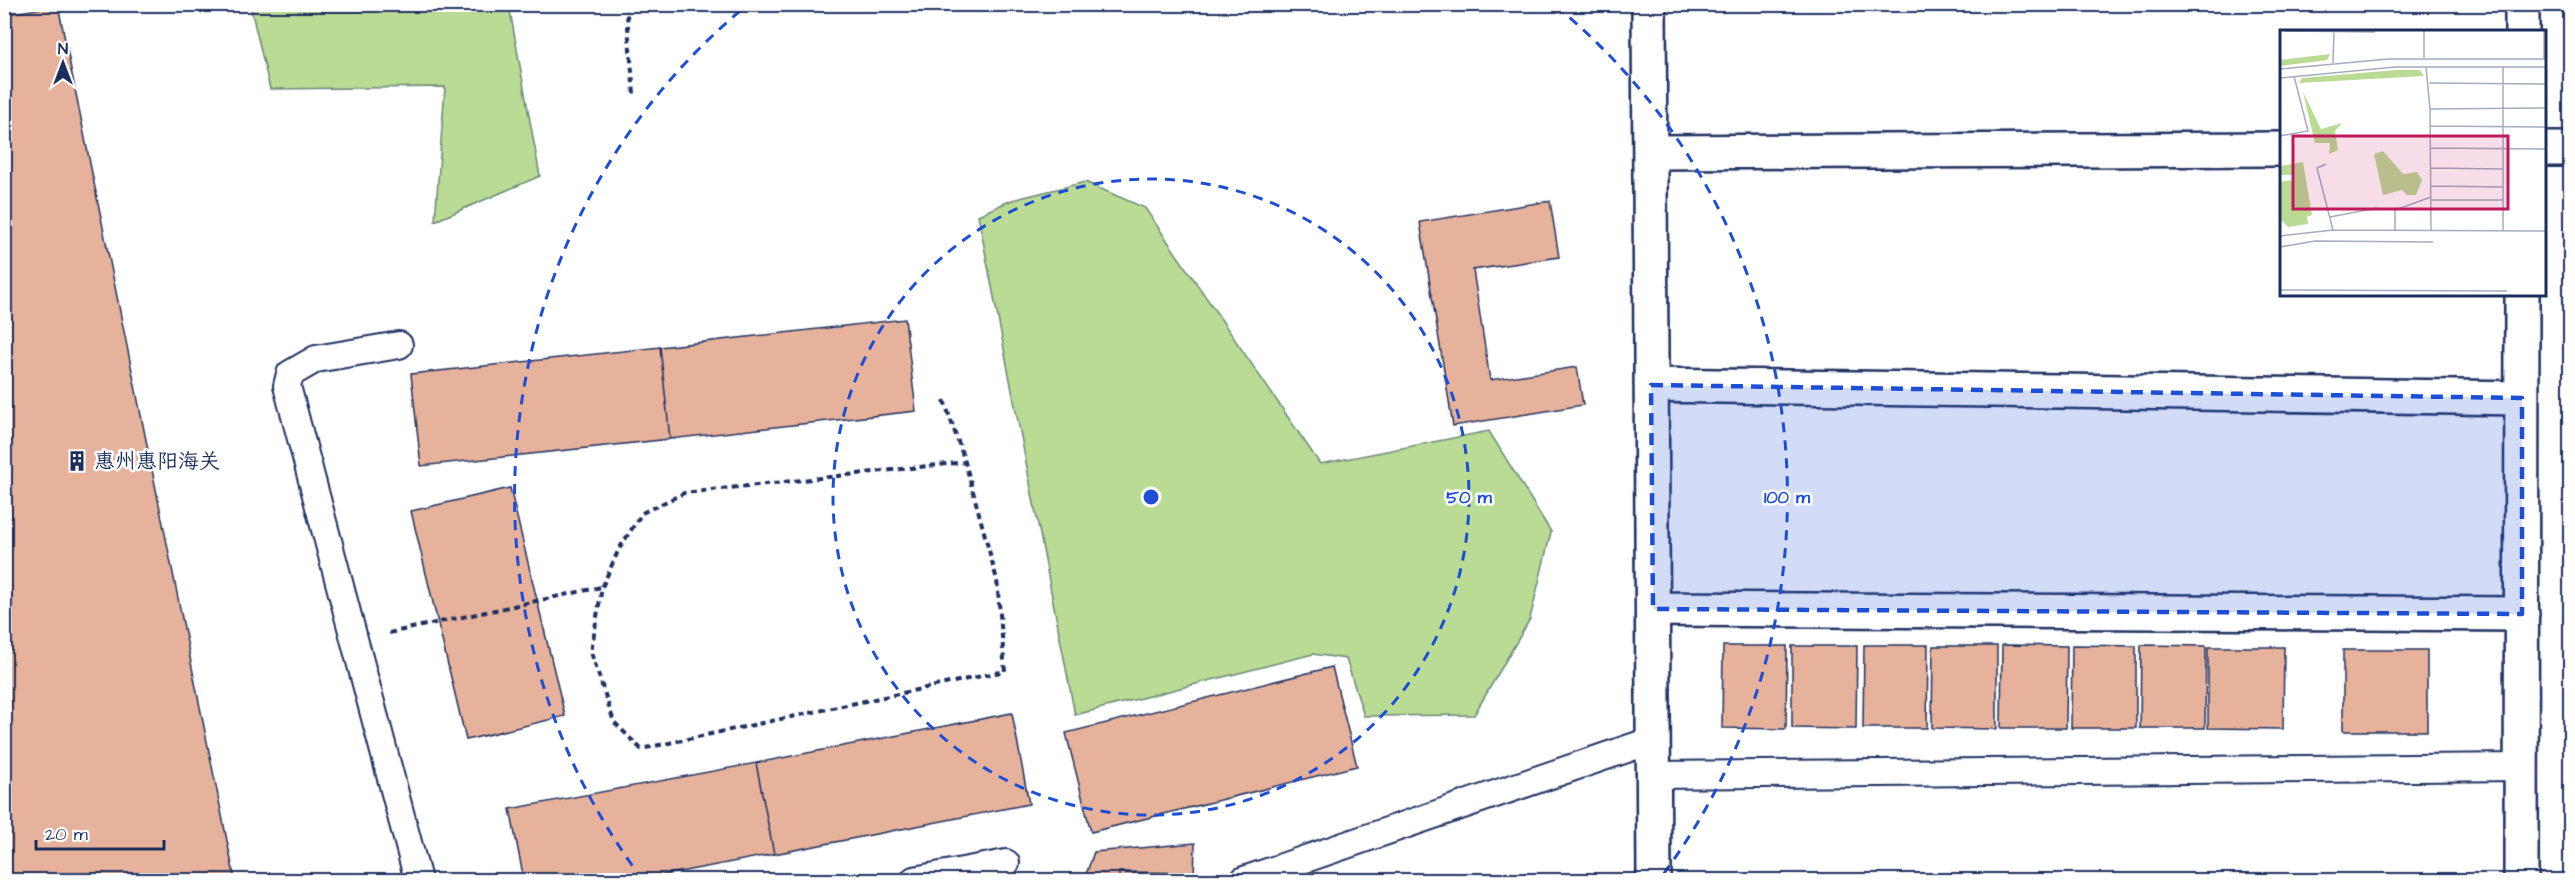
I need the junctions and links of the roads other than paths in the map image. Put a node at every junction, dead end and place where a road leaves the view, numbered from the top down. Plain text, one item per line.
1 (1649, 4) edge
2 (2522, 4) edge
3 (2522, 30) edge
4 (2280, 149) edge
5 (2545, 149) edge
6 (2571, 149) edge
7 (1650, 152) junction
8 (2522, 296) edge
9 (399, 345) dead end
10 (1651, 385) junction
11 (2522, 398) junction
12 (1653, 609) junction
13 (2522, 614) junction
14 (1653, 740) junction
15 (2522, 767) junction
16 (1653, 776) junction
17 (1006, 863) dead end
18 (418, 880) edge
19 (914, 880) edge
20 (1244, 880) edge
21 (1653, 880) edge
22 (2521, 880) edge

1 - 7 street
2 - 3 street
4 - 7 street
5 - 6 street
7 - 10 street
8 - 11 street
9 - 18 lane
10 - 11 street
10 - 12 street
11 - 13 street
12 - 13 street
12 - 14 street
13 - 15 street
14 - 16 street
14 - 20 lane
15 - 16 lane
15 - 22 street
16 - 21 street
17 - 19 lane

